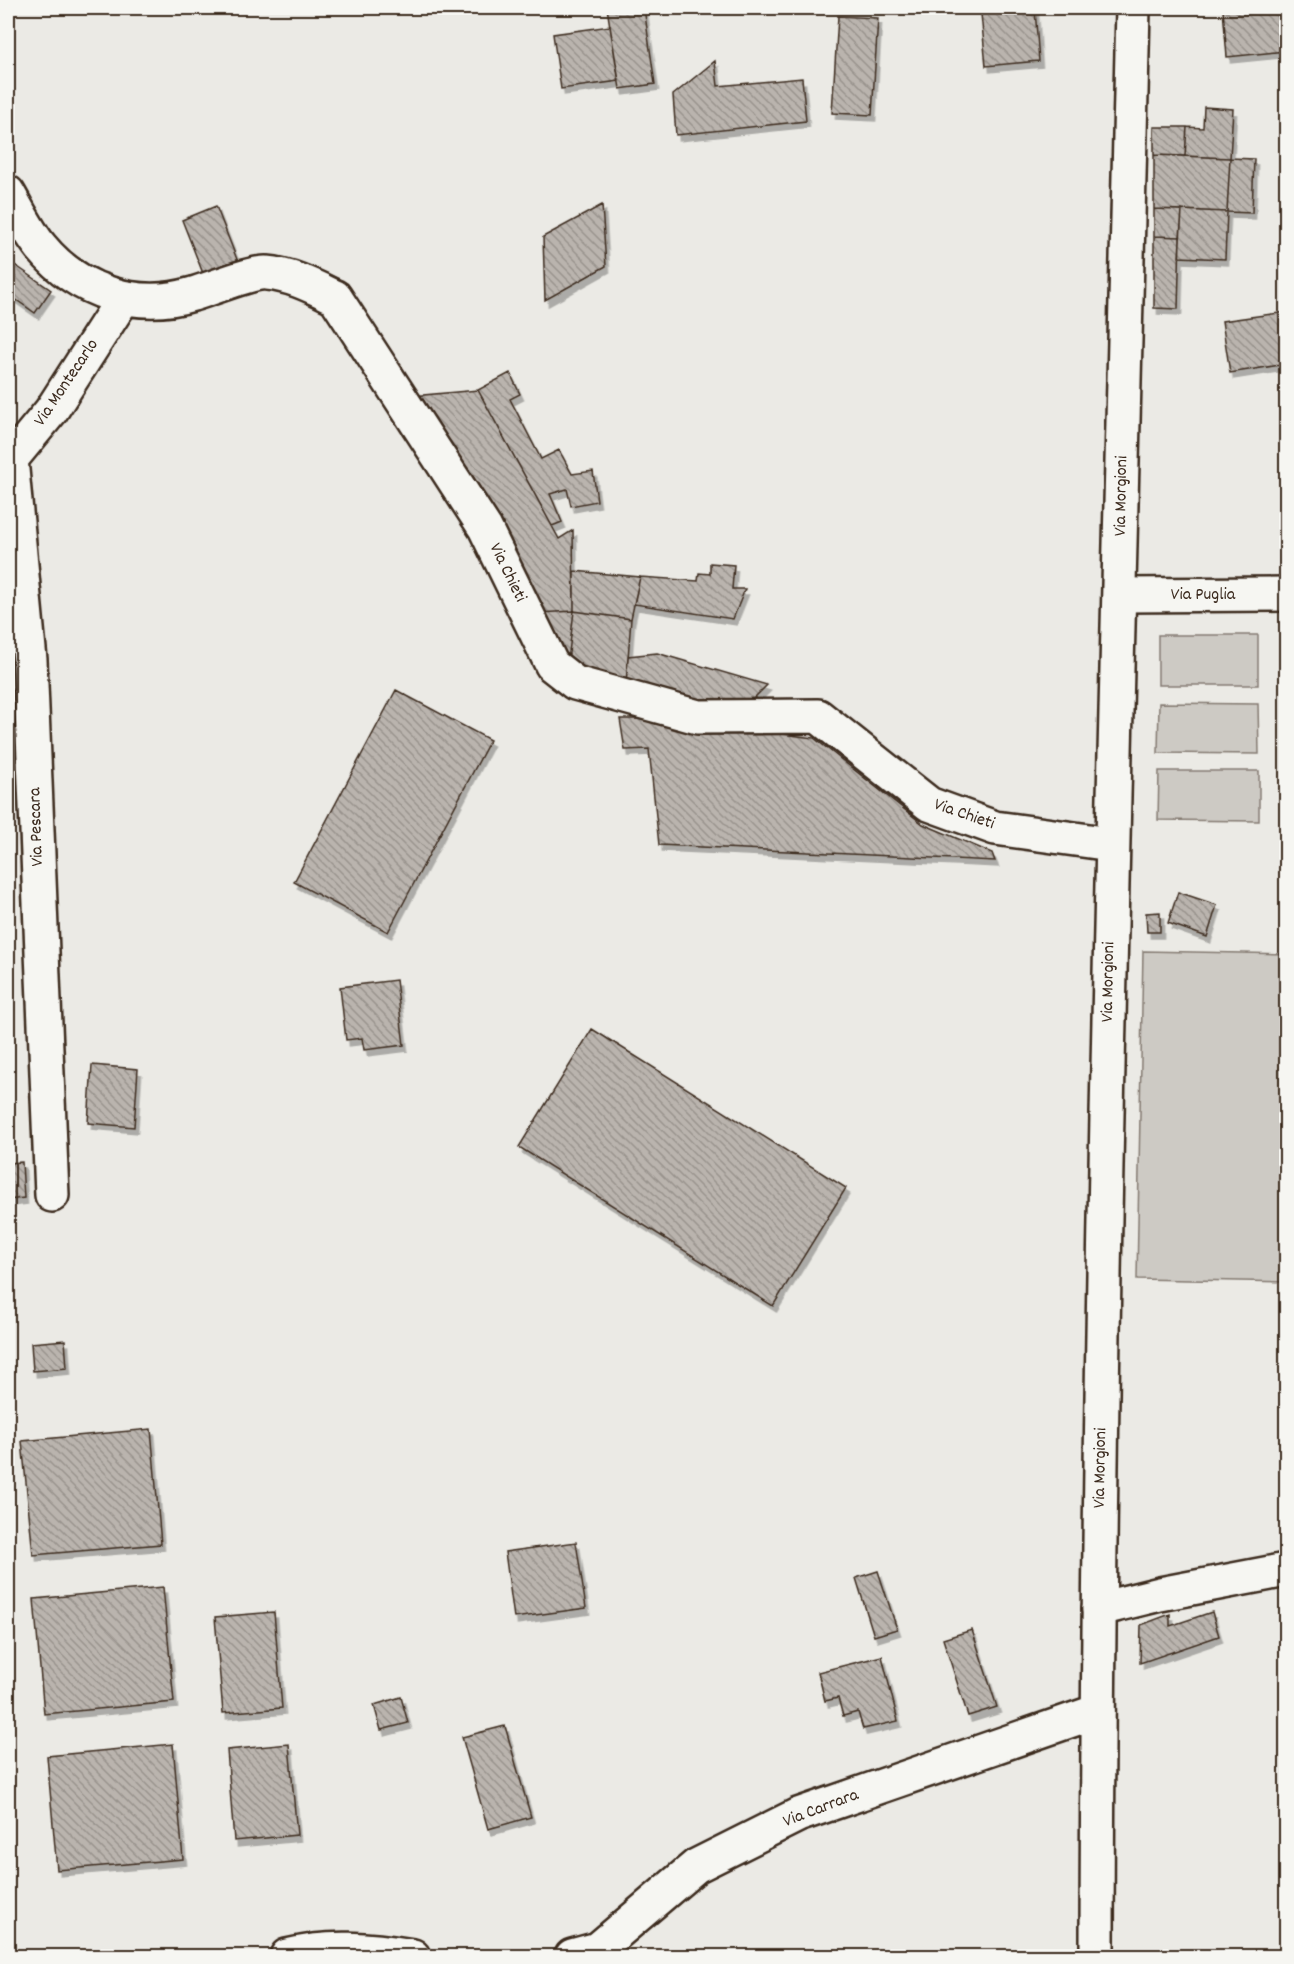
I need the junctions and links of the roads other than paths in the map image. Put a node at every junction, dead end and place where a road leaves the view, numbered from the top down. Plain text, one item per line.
1 (1133, 8) edge
2 (8, 193) edge
3 (123, 299) junction
4 (10, 461) edge
5 (1287, 594) edge
6 (1120, 595) junction
7 (1111, 844) junction
8 (52, 1195) dead end
9 (1287, 1570) edge
10 (1099, 1609) junction
11 (1098, 1711) junction
12 (287, 1956) edge
13 (413, 1956) edge
14 (572, 1956) edge
15 (1097, 1956) edge

1 - 6 street, Via Morgioni
2 - 3 street, Via Chieti
3 - 4 street, Via Montecarlo
3 - 7 street, Via Chieti
4 - 8 street, Via Pescara
5 - 6 street, Via Puglia
6 - 7 street, Via Morgioni
7 - 10 street, Via Morgioni
9 - 10 street
10 - 11 street, Via Morgioni
11 - 14 street, Via Carrara
11 - 15 street, Via Morgioni
12 - 13 street

